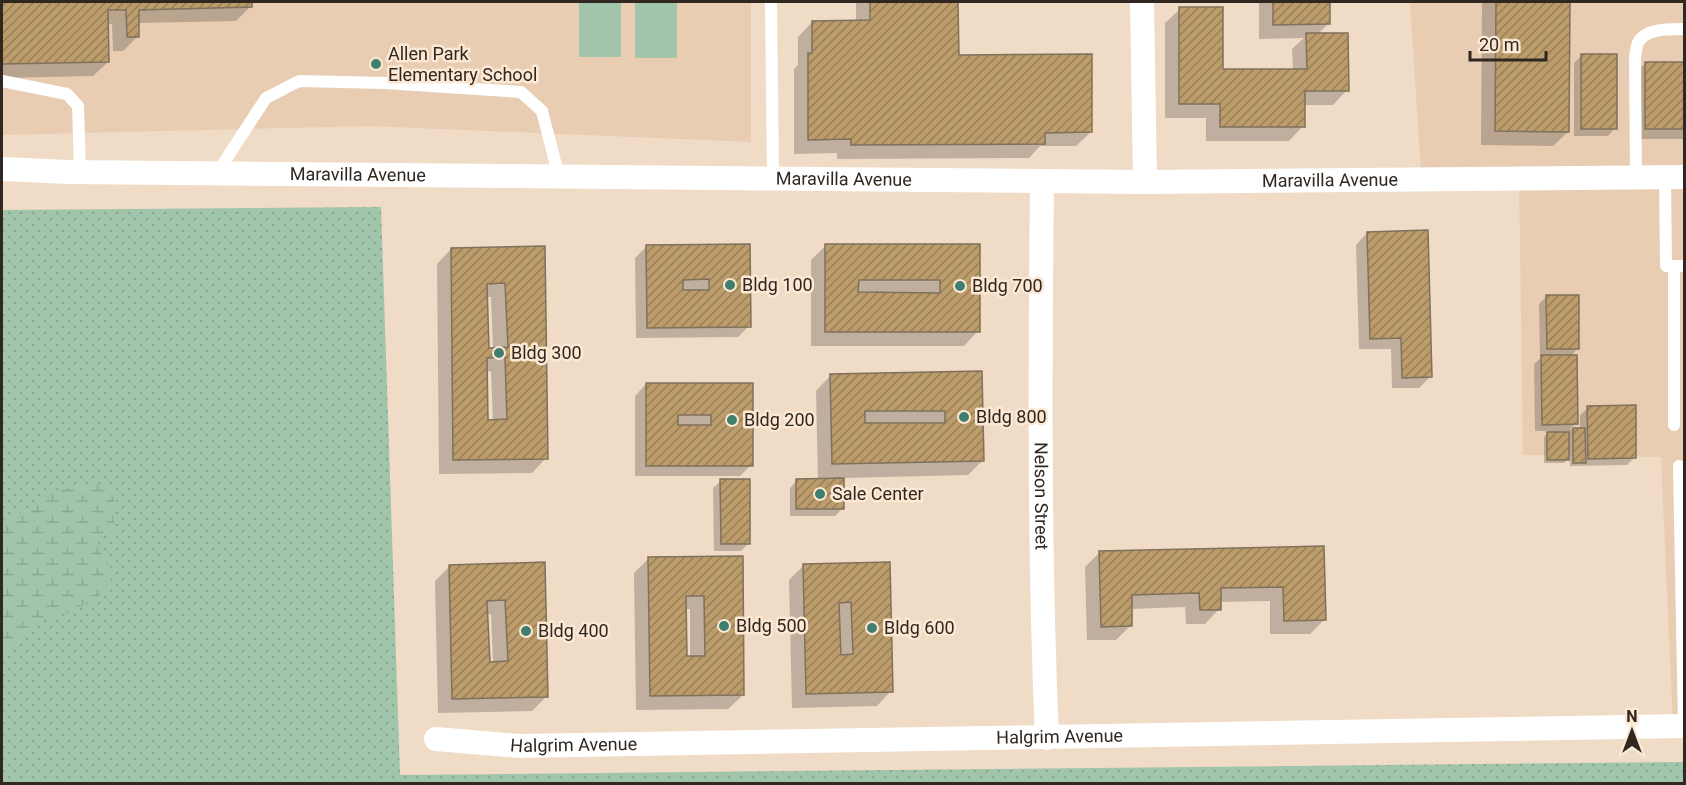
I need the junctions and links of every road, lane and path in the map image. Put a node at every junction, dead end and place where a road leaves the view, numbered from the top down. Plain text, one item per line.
1 (771, 2) edge
2 (1142, 2) edge
3 (1684, 29) edge
4 (2, 81) edge
5 (2, 169) edge
6 (80, 172) junction
7 (216, 173) junction
8 (559, 177) junction
9 (1636, 177) junction
10 (1675, 177) edge
11 (773, 178) junction
12 (1042, 182) junction
13 (1145, 182) junction
14 (1679, 266) edge
15 (1674, 425) dead end
16 (1679, 466) dead end
17 (1684, 726) edge
18 (1047, 738) junction
19 (436, 739) dead end

1 - 11 lane
2 - 13 street
3 - 9 lane
4 - 6 lane
5 - 6 street, Maravilla Avenue
6 - 7 street, Maravilla Avenue
7 - 8 street, Maravilla Avenue
7 - 8 lane
8 - 11 street, Maravilla Avenue
9 - 10 street, Maravilla Avenue
9 - 13 street, Maravilla Avenue
10 - 14 lane
11 - 12 street, Maravilla Avenue
12 - 13 street, Maravilla Avenue
12 - 18 street, Nelson Street
14 - 15 lane
16 - 17 lane
17 - 18 street, Halgrim Avenue
18 - 19 street, Halgrim Avenue

